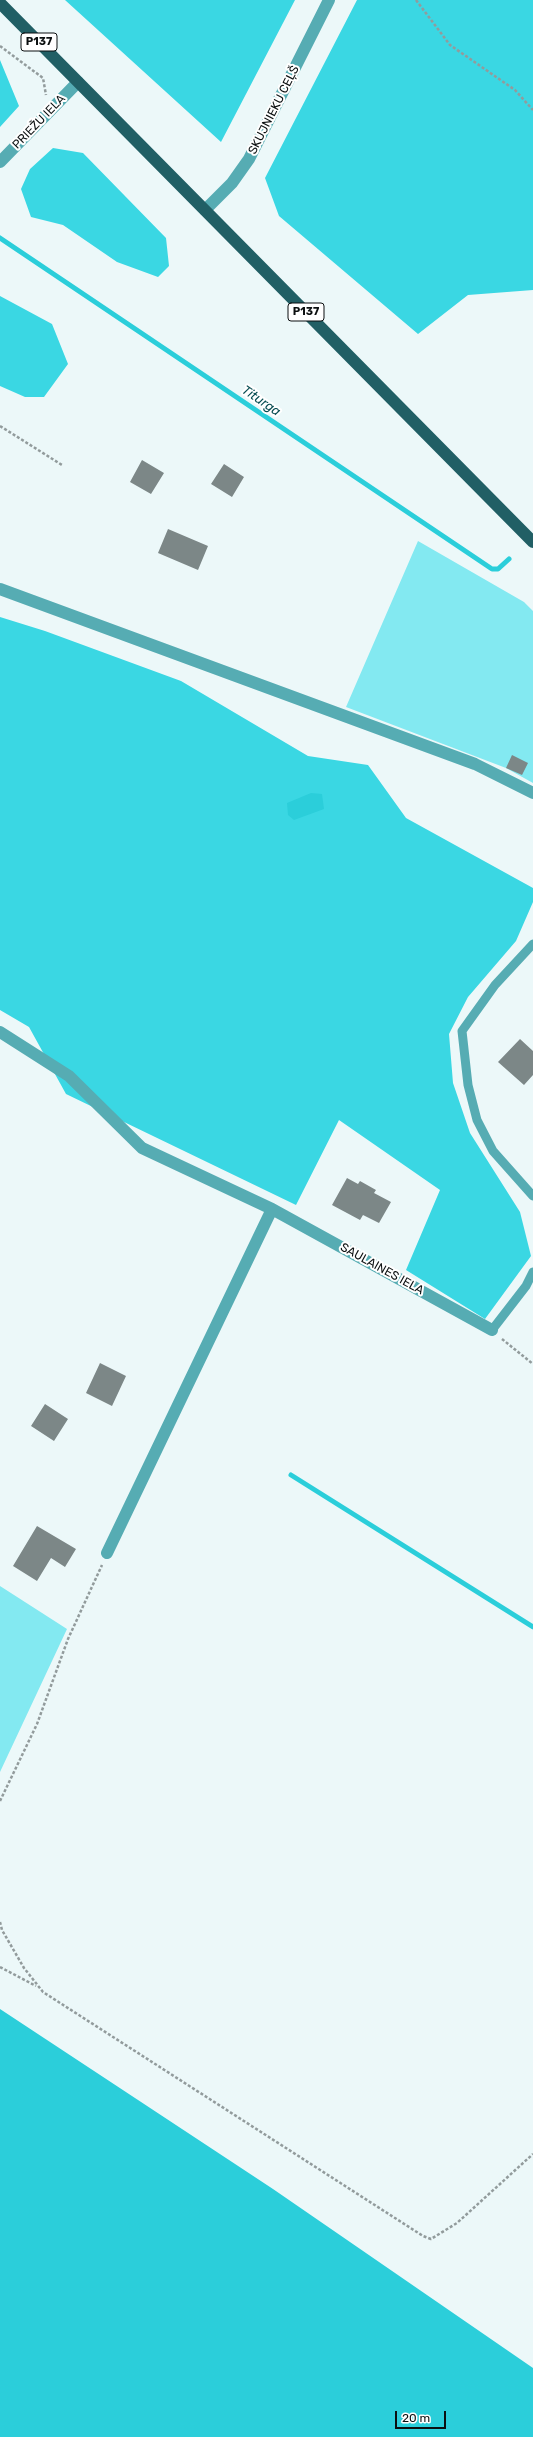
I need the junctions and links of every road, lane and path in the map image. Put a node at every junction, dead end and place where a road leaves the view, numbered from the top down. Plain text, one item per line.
1 (329, 0) edge
2 (416, 0) edge
3 (0, 3) edge
4 (0, 46) edge
5 (78, 82) junction
6 (43, 102) dead end
7 (533, 110) edge
8 (0, 162) edge
9 (206, 210) junction
10 (0, 426) edge
11 (62, 465) dead end
12 (533, 542) edge
13 (0, 589) edge
14 (533, 793) edge
15 (533, 944) edge
16 (0, 1032) edge
17 (533, 1196) edge
18 (272, 1208) junction
19 (533, 1272) edge
20 (492, 1330) junction
21 (533, 1364) edge
22 (107, 1553) joint
23 (0, 1801) edge
24 (0, 1922) edge
25 (0, 1967) edge
26 (36, 1986) junction
27 (533, 2154) edge

1 - 9 street, SKUJNIEKU CEĻŠ
2 - 7 path
3 - 5 main road, P137
4 - 6 path
5 - 8 street, PRIEŽU IELA
5 - 9 main road, P137
9 - 12 main road, P137
10 - 11 path
13 - 14 street
15 - 17 lane
16 - 18 street, SAULAINES IELA
18 - 20 street, SAULAINES IELA
18 - 22 street
19 - 20 lane
20 - 21 path
22 - 23 path
24 - 26 path
25 - 26 path
26 - 27 path

